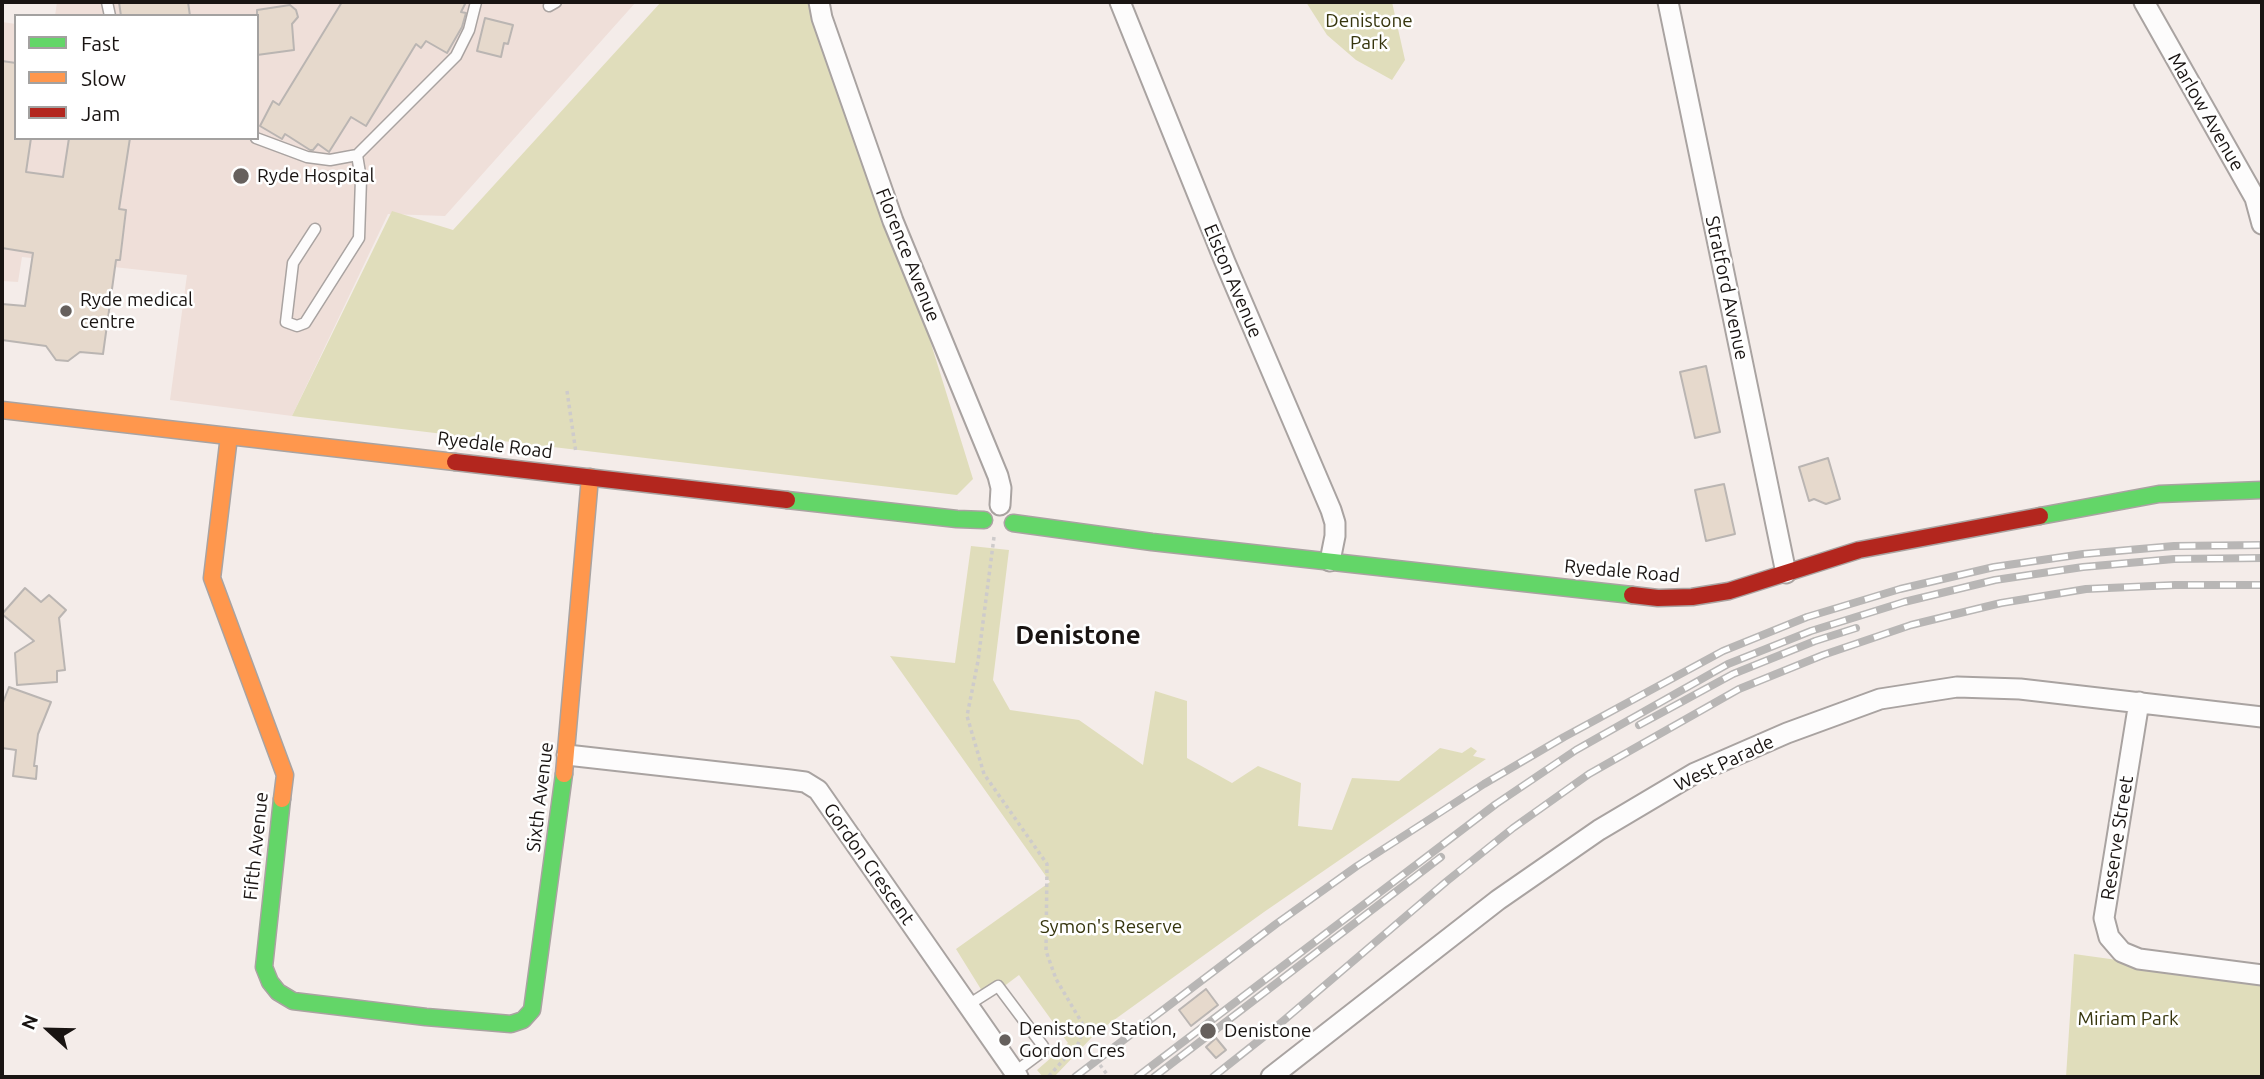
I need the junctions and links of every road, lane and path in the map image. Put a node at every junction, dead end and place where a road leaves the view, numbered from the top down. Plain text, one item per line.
1 (476, 2) edge
2 (819, 2) edge
3 (1119, 2) edge
4 (1668, 2) edge
5 (2144, 2) edge
6 (259, 139) edge
7 (356, 155) junction
8 (2262, 224) edge
9 (315, 229) dead end
10 (567, 391) dead end
11 (2, 410) edge
12 (229, 436) junction
13 (584, 477) junction
14 (2262, 490) edge
15 (1000, 505) junction
16 (984, 520) junction
17 (1013, 523) junction
18 (997, 534) junction
19 (1331, 561) junction
20 (1786, 573) junction
21 (2139, 702) junction
22 (2262, 717) edge
23 (567, 755) junction
24 (2262, 975) edge
25 (968, 1005) junction
26 (426, 1017) joint
27 (1100, 1065) dead end
28 (1105, 1072) junction
29 (1016, 1075) edge
30 (1048, 1077) edge
31 (1098, 1077) edge
32 (1109, 1077) edge
33 (1271, 1077) edge

1 - 7 lane
2 - 15 street, Florence Avenue
3 - 19 street, Elston Avenue
4 - 20 street, Stratford Avenue
5 - 8 street, Marlow Avenue
6 - 7 lane
7 - 9 lane
10 - 13 path
11 - 12 street, Ryedale Road
12 - 13 street, Ryedale Road
12 - 26 street, Fifth Avenue
13 - 16 street, Ryedale Road
13 - 23 street, Sixth Avenue
14 - 20 street, Ryedale Road
15 - 16 street
15 - 17 street
16 - 18 street
17 - 18 street
17 - 19 street, Ryedale Road
18 - 30 path
19 - 20 street, Ryedale Road
21 - 22 street, West Parade
21 - 24 street, Reserve Street
21 - 33 street, West Parade
23 - 25 street, Gordon Crescent
23 - 26 street, Sixth Avenue
25 - 29 street, Gordon Crescent
25 - 29 lane
27 - 28 path
28 - 31 path
28 - 32 path

